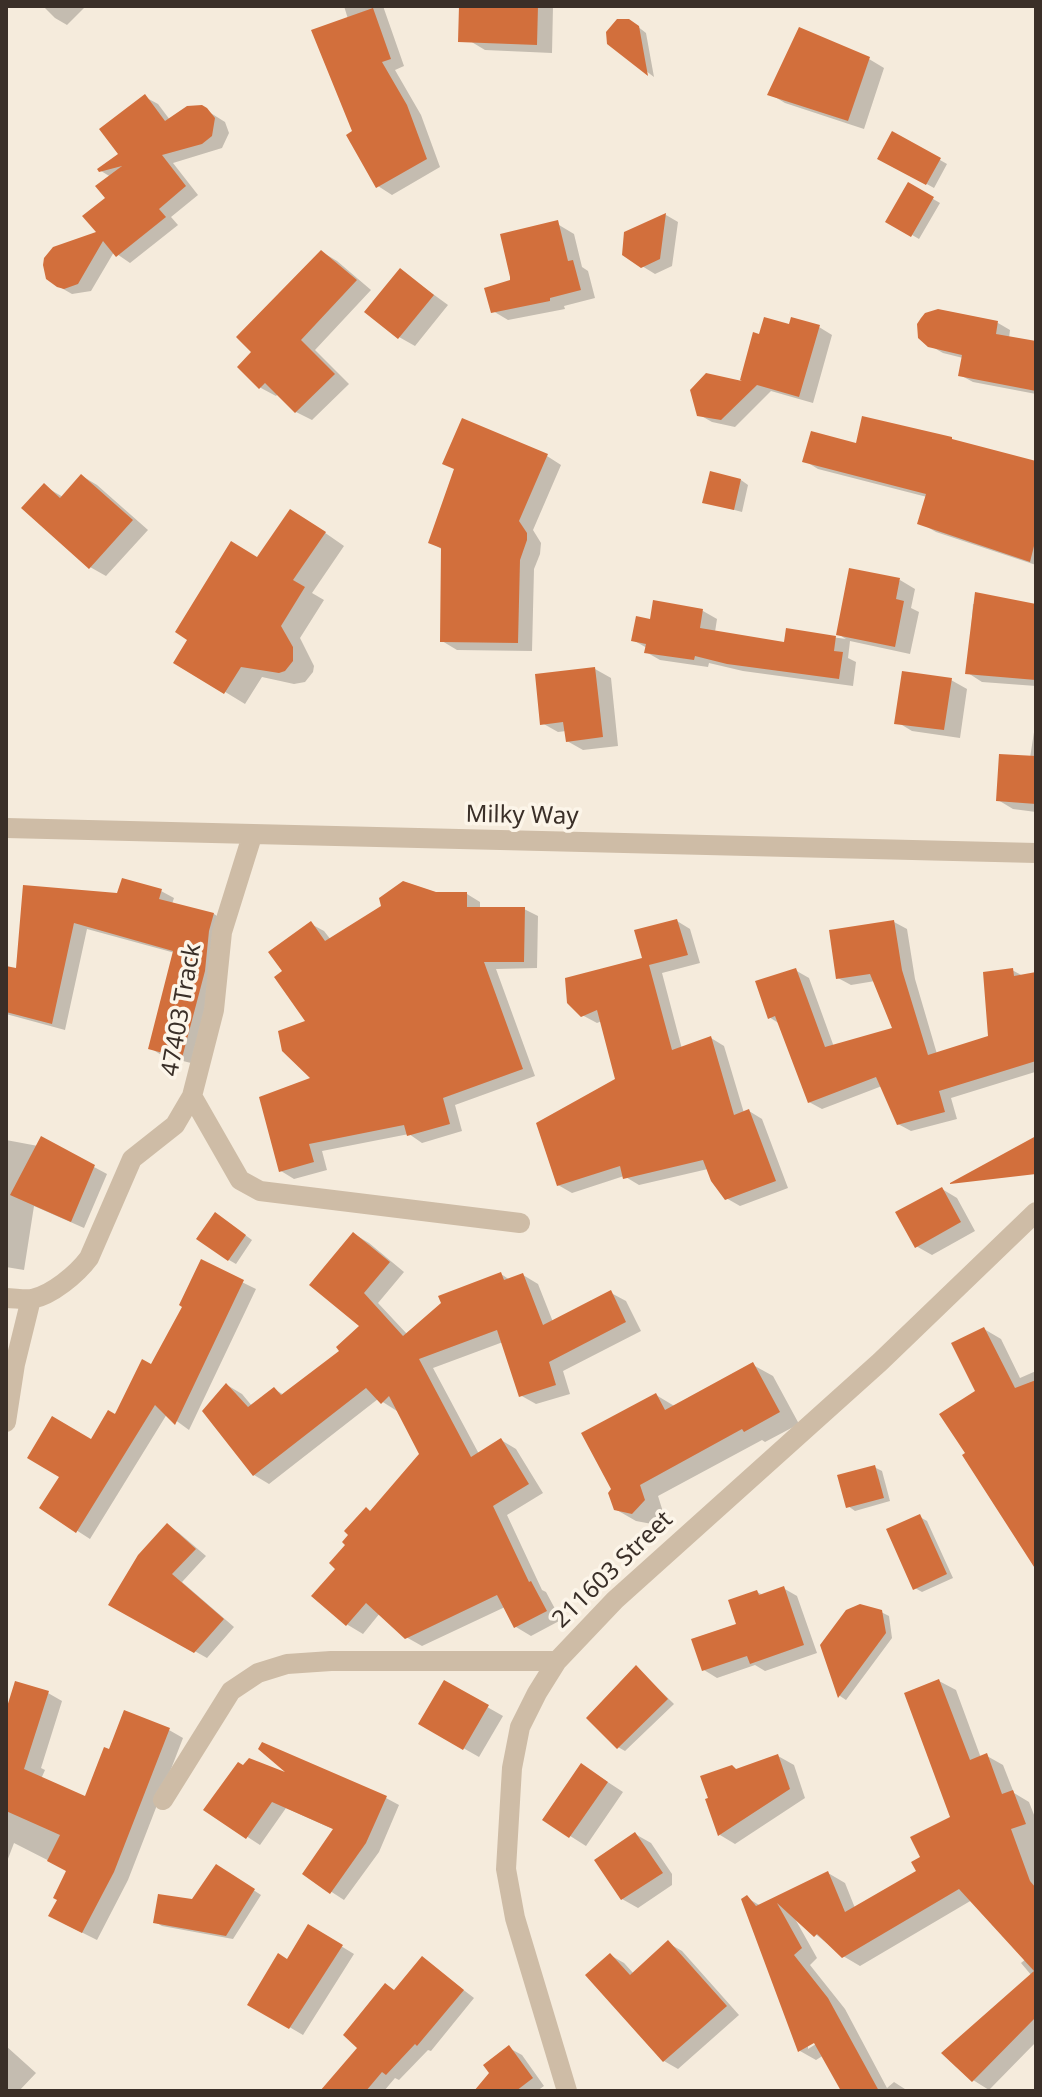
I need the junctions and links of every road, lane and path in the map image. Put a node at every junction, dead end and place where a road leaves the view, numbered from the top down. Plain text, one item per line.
1 (6, 828) edge
2 (252, 836) junction
3 (1036, 853) edge
4 (192, 1096) junction
5 (1036, 1212) edge
6 (520, 1223) dead end
7 (6, 1298) edge
8 (31, 1299) junction
9 (6, 1422) edge
10 (557, 1661) junction
11 (163, 1800) dead end
12 (567, 2091) edge

1 - 2 street, Milky Way
2 - 3 street, Milky Way
2 - 4 street, 47403 Track
4 - 6 street
4 - 8 street, 47403 Track
5 - 10 street, 211603 Street
7 - 8 street
8 - 9 street
10 - 11 street
10 - 12 street, 211603 Street

